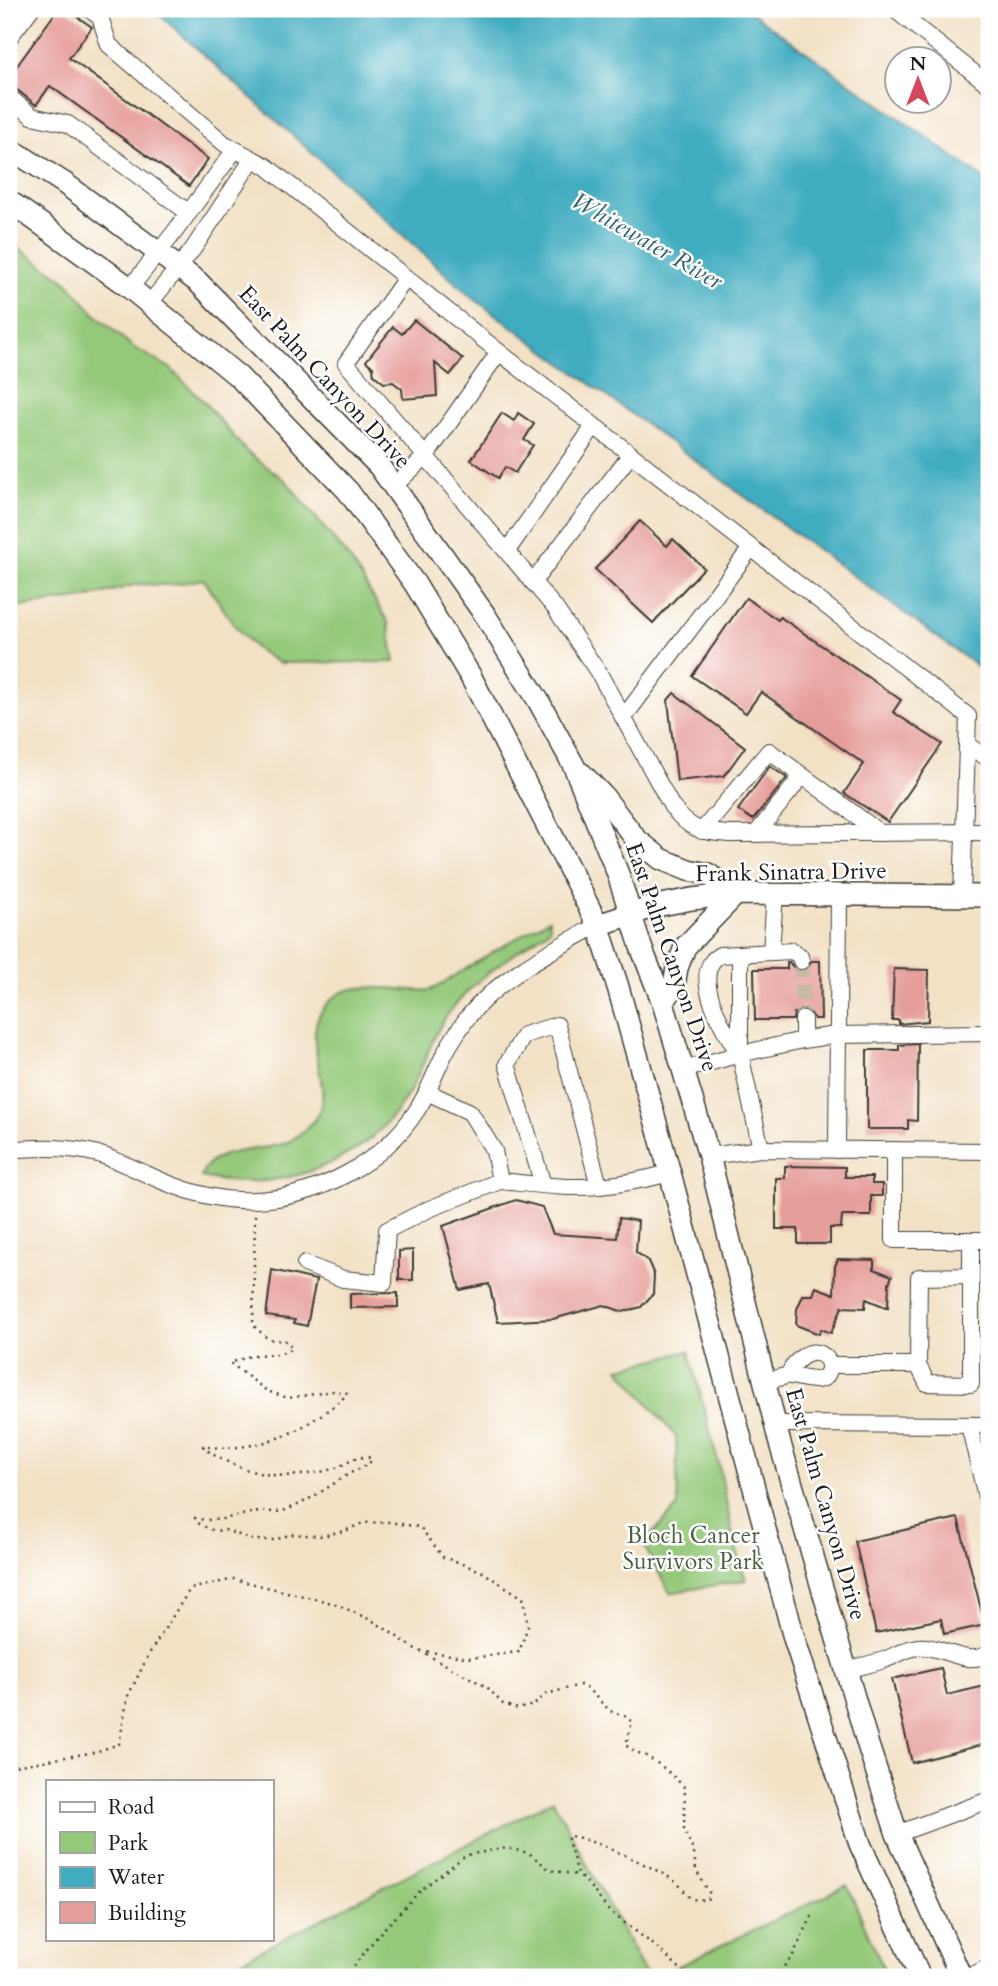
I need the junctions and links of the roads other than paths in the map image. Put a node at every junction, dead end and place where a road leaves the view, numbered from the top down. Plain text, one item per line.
1 (31, 9) edge
2 (89, 9) edge
3 (894, 9) edge
4 (9, 38) edge
5 (989, 85) edge
6 (9, 97) edge
7 (9, 148) edge
8 (234, 151) junction
9 (252, 160) junction
10 (9, 201) edge
11 (189, 213) junction
12 (157, 253) junction
13 (178, 268) junction
14 (406, 278) junction
15 (130, 288) junction
16 (150, 303) junction
17 (499, 352) junction
18 (594, 426) junction
19 (631, 454) junction
20 (426, 456) junction
21 (394, 486) junction
22 (751, 548) junction
23 (507, 551) junction
24 (533, 582) junction
25 (624, 717) junction
26 (967, 745) junction
27 (989, 759) edge
28 (574, 766) junction
29 (802, 776) junction
30 (702, 831) junction
31 (964, 832) junction
32 (989, 832) edge
33 (880, 833) junction
34 (756, 834) junction
35 (736, 894) junction
36 (775, 894) junction
37 (839, 895) junction
38 (962, 895) junction
39 (989, 896) edge
40 (631, 913) junction
41 (597, 925) junction
42 (771, 952) junction
43 (740, 954) junction
44 (801, 961) dead end
45 (663, 1003) junction
46 (803, 1020) tunnel mouth
47 (989, 1033) edge
48 (836, 1035) junction
49 (803, 1040) junction
50 (740, 1054) junction
51 (683, 1070) junction
52 (427, 1092) junction
53 (761, 1149) junction
54 (9, 1150) edge
55 (837, 1150) junction
56 (894, 1150) junction
57 (989, 1151) edge
58 (709, 1156) junction
59 (670, 1173) junction
60 (500, 1181) junction
61 (542, 1185) junction
62 (599, 1186) junction
63 (971, 1240) junction
64 (989, 1240) edge
65 (304, 1264) dead end
66 (971, 1276) junction
67 (918, 1365) junction
68 (765, 1382) junction
69 (775, 1424) junction
70 (969, 1425) junction
71 (989, 1425) edge
72 (989, 1509) edge
73 (989, 1653) edge
74 (846, 1670) junction
75 (989, 1800) edge
76 (897, 1834) junction
77 (989, 1967) edge
78 (920, 1977) edge
79 (961, 1977) edge
80 (968, 1977) edge

1 - 4 street
2 - 8 street
3 - 5 street
6 - 11 street
7 - 12 main road, East Palm Canyon Drive
8 - 9 street
8 - 11 street
9 - 13 street
9 - 14 street
10 - 15 main road
11 - 12 street
12 - 13 main road, East Palm Canyon Drive
12 - 15 street
13 - 16 street
13 - 21 main road, East Palm Canyon Drive
14 - 17 street
14 - 20 street
15 - 16 main road
16 - 41 main road
17 - 18 street
17 - 20 street
18 - 19 street
18 - 23 street
19 - 22 street
19 - 24 street
20 - 21 street
20 - 23 street
21 - 28 main road, East Palm Canyon Drive
22 - 25 street
22 - 26 street
23 - 24 street
24 - 25 street
25 - 30 street
26 - 27 street
26 - 31 street
28 - 35 main road
28 - 40 main road, East Palm Canyon Drive
29 - 30 street
29 - 33 street
29 - 34 street
30 - 34 street
31 - 32 street
31 - 33 street
31 - 38 street
33 - 34 street
35 - 36 main road, Frank Sinatra Drive
35 - 40 main road, Frank Sinatra Drive
35 - 45 main road
36 - 37 main road, Frank Sinatra Drive
36 - 42 street
37 - 38 main road, Frank Sinatra Drive
37 - 48 street
38 - 39 main road, Frank Sinatra Drive
40 - 41 main road, Frank Sinatra Drive
40 - 45 main road, East Palm Canyon Drive
41 - 52 street, Frank Sinatra Drive
41 - 59 main road
42 - 43 street
42 - 44 street
43 - 50 street
43 - 50 street
45 - 51 main road, East Palm Canyon Drive
46 - 49 street
47 - 48 street
48 - 49 street
48 - 55 street
49 - 50 street
50 - 51 street
50 - 53 street
51 - 58 main road, East Palm Canyon Drive
52 - 54 street, Frank Sinatra Drive
52 - 60 street
53 - 55 street
53 - 58 street
55 - 56 street
56 - 57 street
56 - 63 street
58 - 68 main road, East Palm Canyon Drive
59 - 62 street
59 - 78 main road
60 - 61 street
60 - 65 street
61 - 62 street
61 - 62 street
63 - 64 street
63 - 66 street
66 - 67 street
66 - 67 street
67 - 68 street
68 - 69 main road, East Palm Canyon Drive
69 - 70 street
69 - 74 main road, East Palm Canyon Drive
70 - 71 street
70 - 72 street
73 - 74 street
74 - 76 main road, East Palm Canyon Drive
75 - 76 street
76 - 79 main road, East Palm Canyon Drive
77 - 80 street

